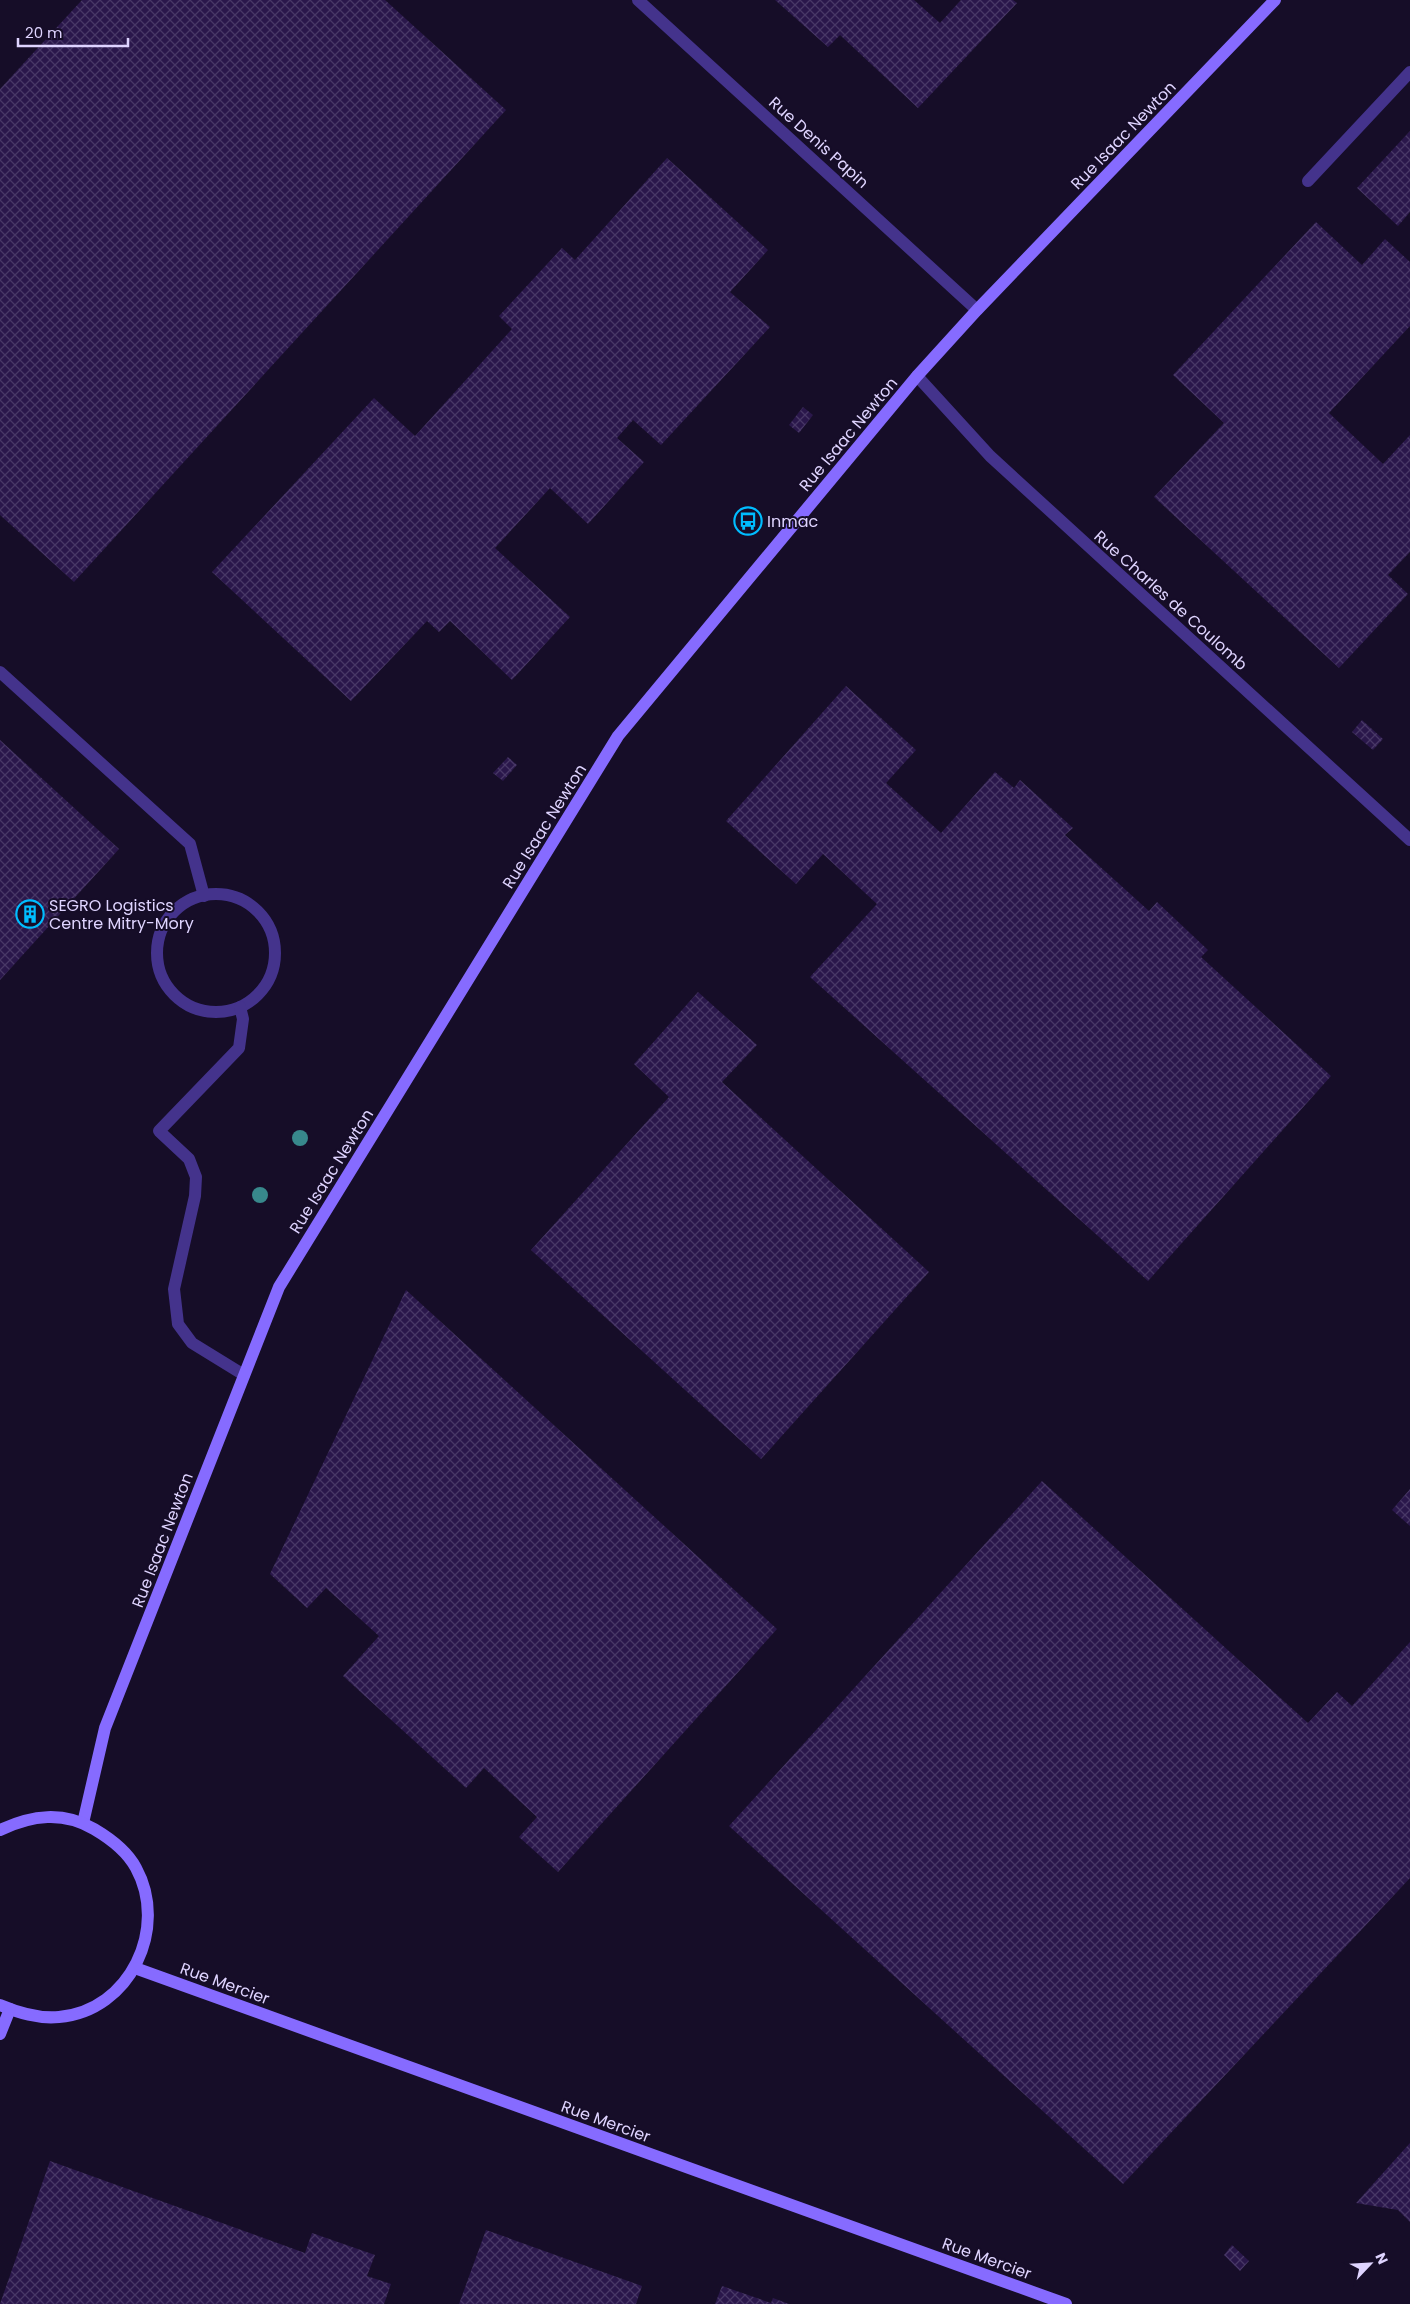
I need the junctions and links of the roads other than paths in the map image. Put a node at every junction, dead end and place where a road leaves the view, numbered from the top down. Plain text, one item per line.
1 (638, 0) edge
2 (1275, 0) edge
3 (1410, 72) edge
4 (1308, 182) dead end
5 (977, 310) junction
6 (917, 376) junction
7 (0, 672) edge
8 (1410, 840) edge
9 (204, 896) junction
10 (240, 1006) junction
11 (244, 1375) junction
12 (83, 1823) junction
13 (0, 1830) edge
14 (136, 1968) junction
15 (5, 2007) edge
16 (0, 2034) edge
17 (1066, 2304) edge

1 - 5 street, Rue Denis Papin
2 - 5 street, Rue Isaac Newton
3 - 4 street
5 - 6 street, Rue Isaac Newton
6 - 8 street, Rue Charles de Coulomb
6 - 11 street, Rue Isaac Newton
7 - 9 street
9 - 10 street
9 - 10 street
10 - 11 street
11 - 12 street, Rue Isaac Newton
12 - 13 street
12 - 14 street
14 - 15 street
14 - 17 street, Rue Mercier
15 - 16 street

